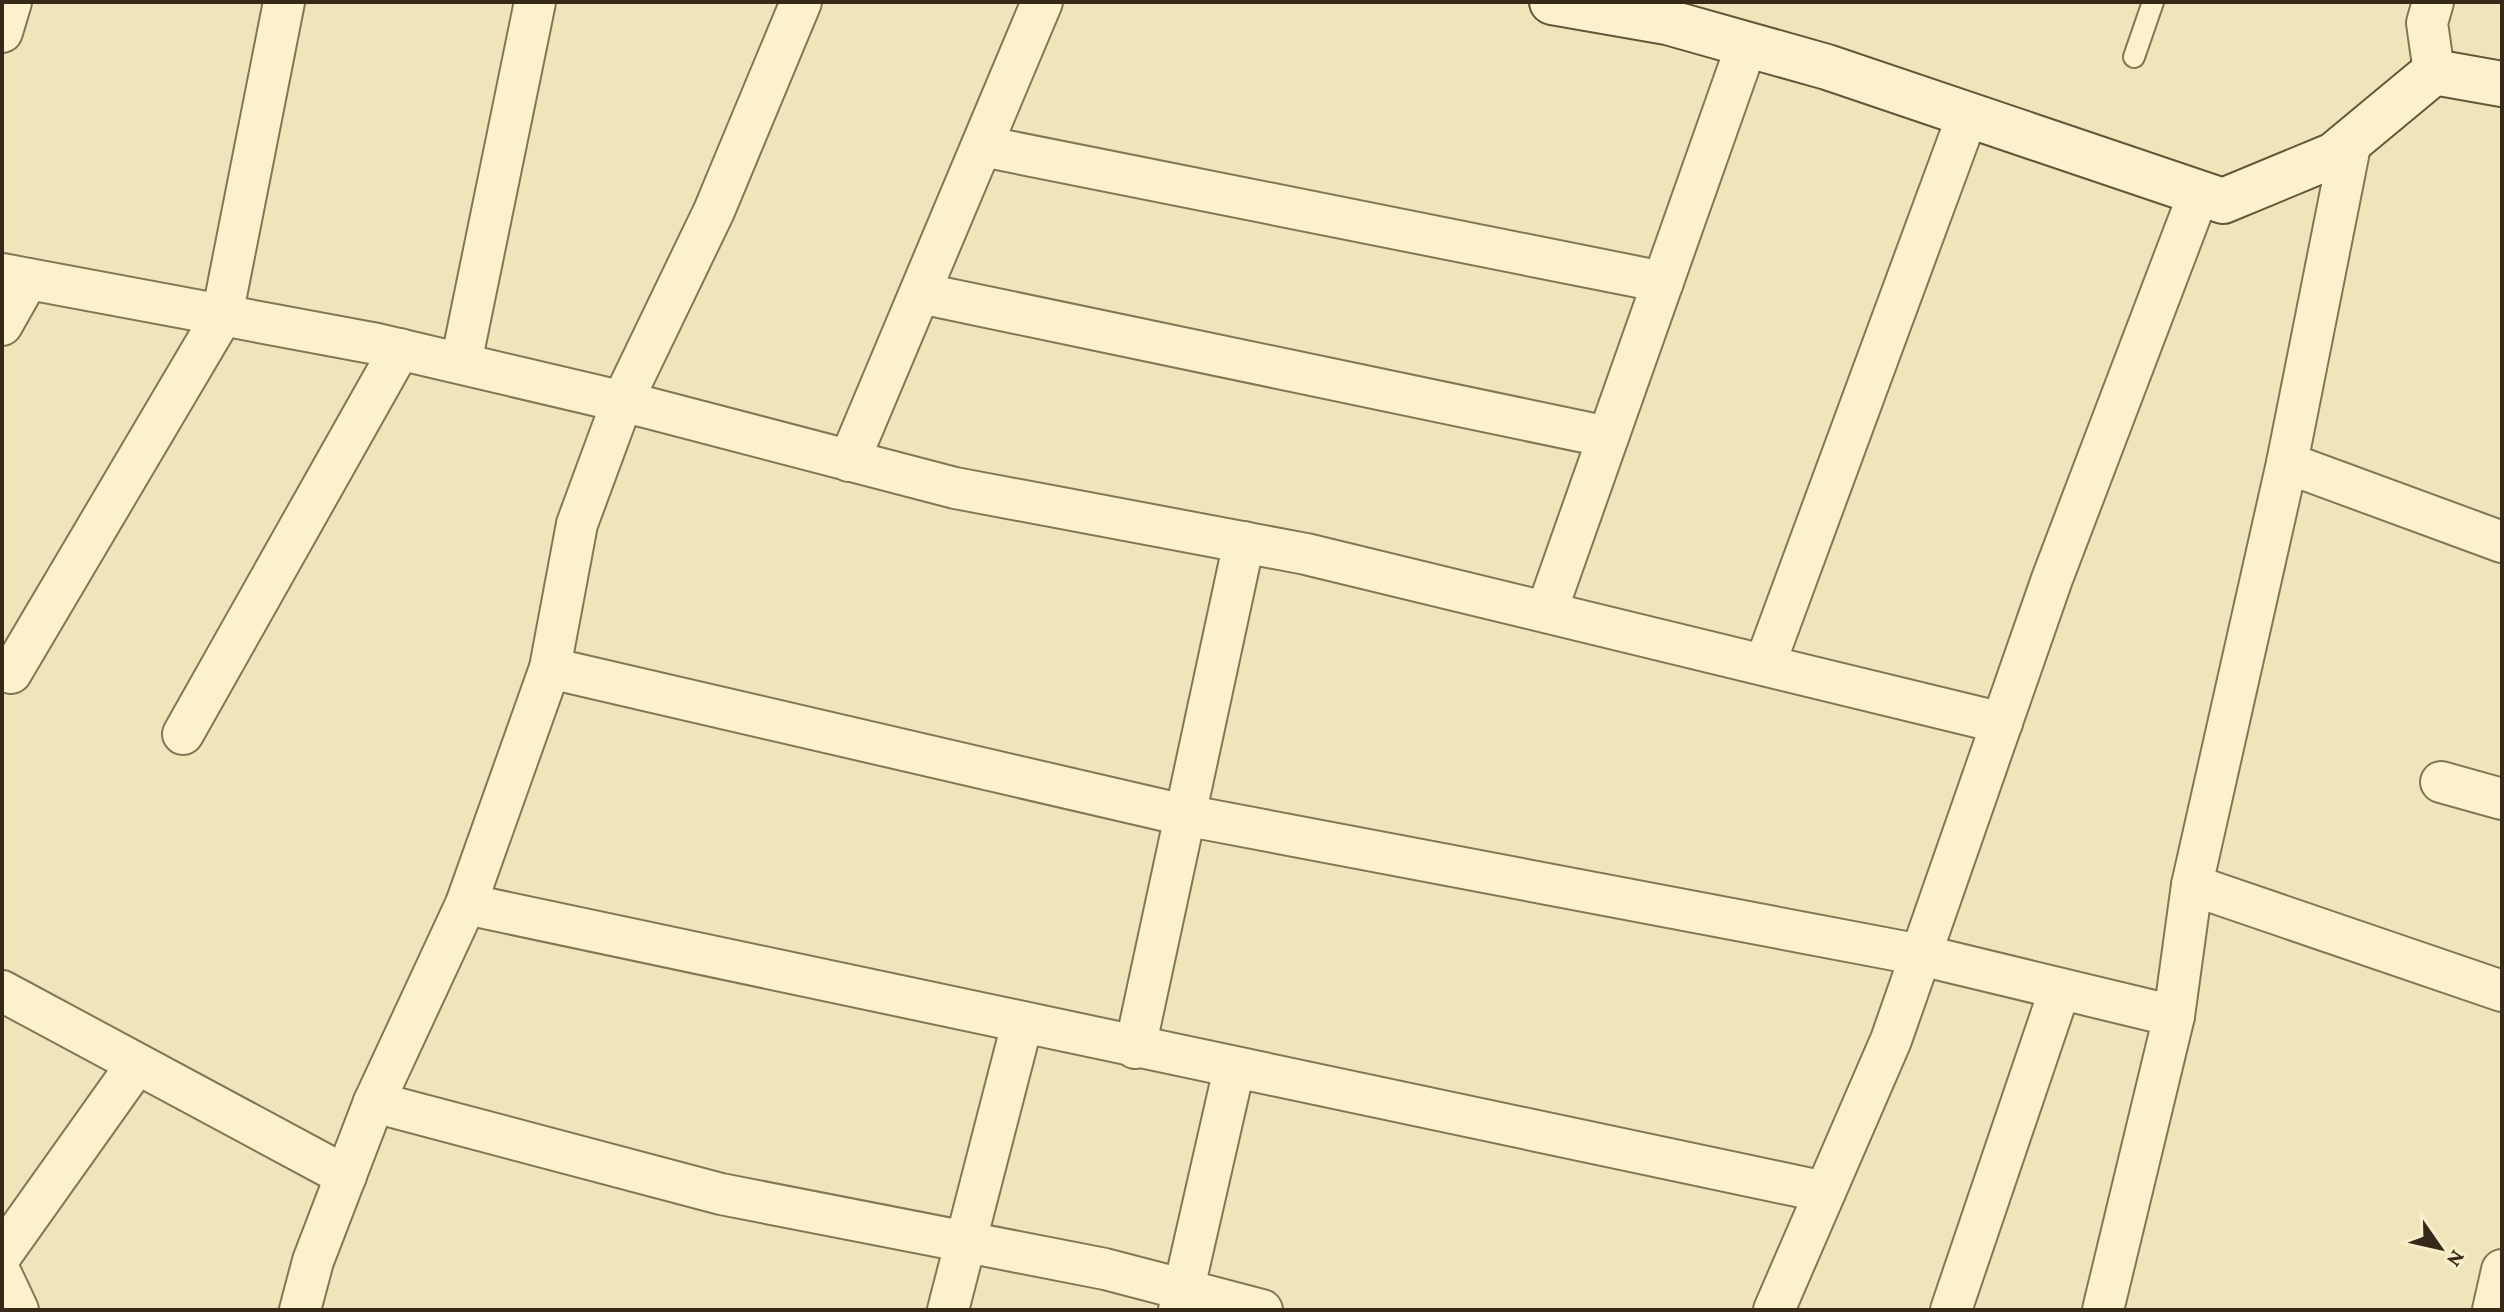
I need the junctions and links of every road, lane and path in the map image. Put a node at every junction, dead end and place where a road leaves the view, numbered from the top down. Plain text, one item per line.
1 (11, 2) edge
2 (284, 2) edge
3 (535, 2) edge
4 (801, 2) edge
5 (1042, 2) edge
6 (1552, 2) edge
7 (2153, 2) edge
8 (2433, 2) edge
9 (2, 32) edge
10 (1747, 44) junction
11 (2134, 57) dead end
12 (2434, 72) junction
13 (2502, 84) edge
14 (1968, 114) junction
15 (2351, 141) junction
16 (982, 146) junction
17 (2199, 193) junction
18 (15, 276) edge
19 (1663, 282) junction
20 (920, 293) junction
21 (222, 316) junction
22 (2, 325) edge
23 (400, 349) junction
24 (461, 363) junction
25 (622, 402) junction
26 (1608, 437) junction
27 (849, 461) junction
28 (2287, 463) junction
29 (1244, 542) junction
30 (2502, 542) edge
31 (1547, 610) junction
32 (1765, 664) junction
33 (550, 668) junction
34 (11, 673) dead end
35 (2002, 723) junction
36 (183, 734) dead end
37 (2441, 782) dead end
38 (2502, 799) edge
39 (1184, 815) junction
40 (2192, 885) junction
41 (466, 904) junction
42 (1921, 955) junction
43 (2060, 989) junction
44 (2, 991) edge
45 (2502, 991) edge
46 (2174, 1016) junction
47 (1022, 1024) junction
48 (1135, 1048) junction
49 (137, 1064) junction
50 (1234, 1069) junction
51 (374, 1102) junction
52 (346, 1176) junction
53 (1825, 1192) junction
54 (965, 1242) junction
55 (2, 1254) edge
56 (2502, 1270) edge
57 (2, 1276) edge
58 (1182, 1300) edge
59 (18, 1310) edge
60 (300, 1310) edge
61 (948, 1310) edge
62 (1262, 1310) edge
63 (1774, 1310) edge
64 (1951, 1310) edge
65 (2103, 1310) edge
66 (2493, 1310) edge

1 - 9 street
2 - 21 street
3 - 24 street
4 - 25 street
5 - 16 street
6 - 10 street
7 - 11 lane
8 - 12 street
10 - 14 street
10 - 19 street
12 - 13 street
12 - 15 street
14 - 17 street
14 - 32 street
15 - 17 street
15 - 28 street
16 - 19 street
16 - 20 street
17 - 35 street
18 - 21 street
18 - 22 street
19 - 26 street
20 - 26 street
20 - 27 street
21 - 23 street
21 - 34 street
23 - 24 street
23 - 36 street
24 - 25 street
25 - 27 street
25 - 33 street
26 - 31 street
27 - 29 street
28 - 30 street
28 - 40 street
29 - 31 street
29 - 39 street
31 - 32 street
32 - 35 street
33 - 39 street
33 - 41 street
35 - 42 street
37 - 38 street
39 - 42 street
39 - 48 street
40 - 45 street
40 - 46 street
41 - 47 street
41 - 51 street
42 - 43 street
42 - 53 street
43 - 46 street
43 - 64 street
44 - 49 street
46 - 65 street
47 - 48 street
47 - 54 street
48 - 50 street
49 - 52 street
49 - 55 street
50 - 53 street
50 - 58 street
51 - 52 street
51 - 54 street
52 - 60 street
53 - 63 street
54 - 58 street
54 - 61 street
56 - 66 street
57 - 59 street
58 - 62 street

